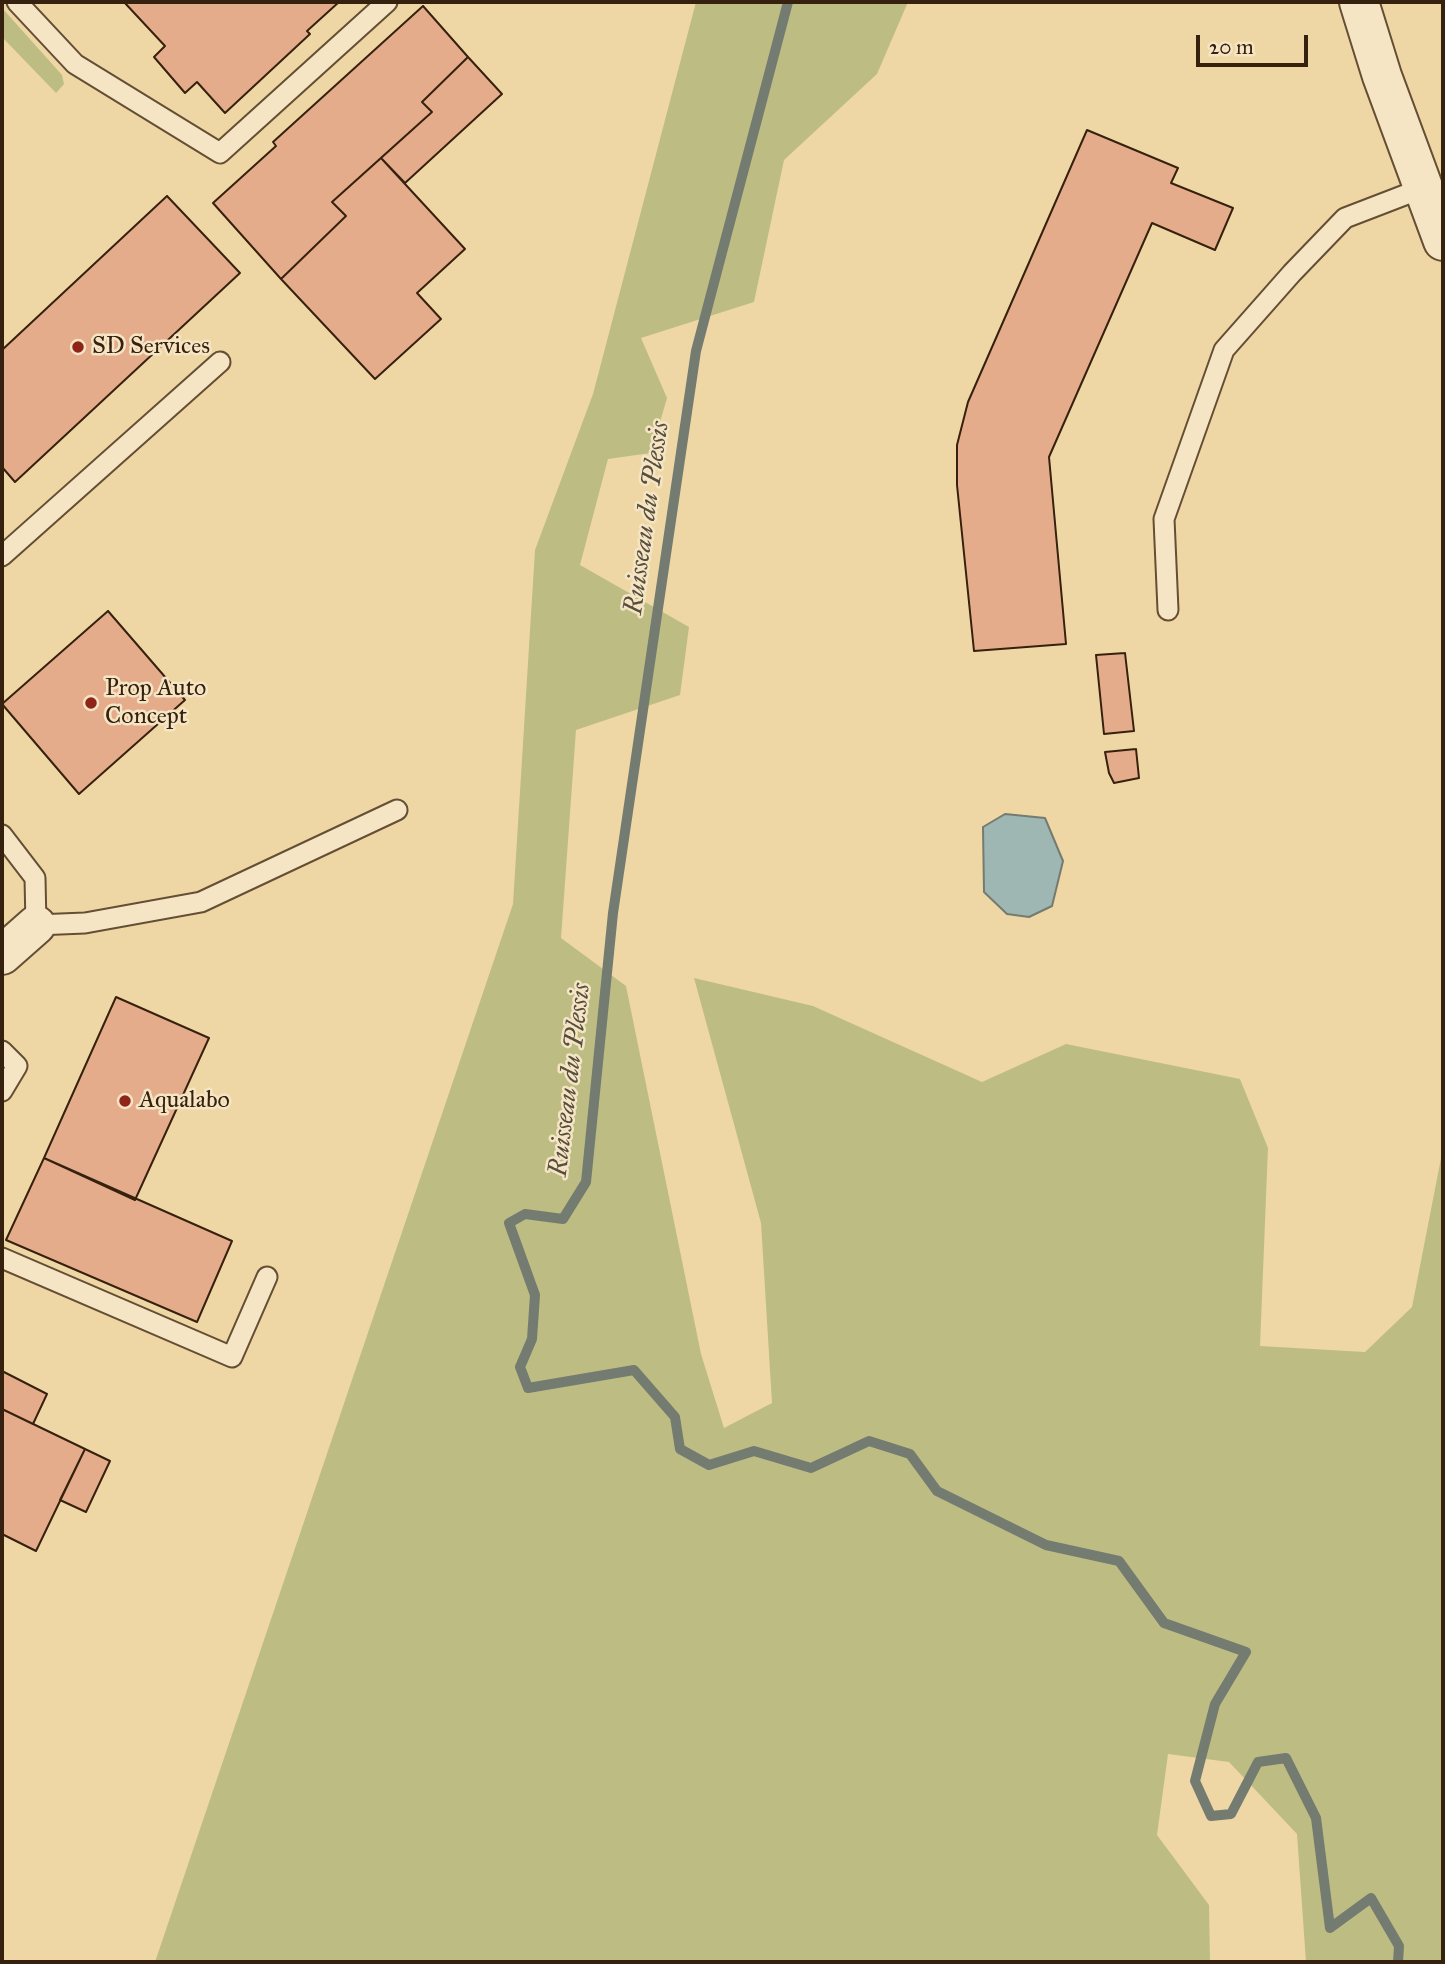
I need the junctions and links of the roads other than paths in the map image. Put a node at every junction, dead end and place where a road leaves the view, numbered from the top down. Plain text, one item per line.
1 (17, 2) edge
2 (387, 2) edge
3 (1359, 2) edge
4 (1423, 188) junction
5 (1443, 241) edge
6 (220, 362) dead end
7 (2, 556) edge
8 (1168, 611) dead end
9 (397, 810) dead end
10 (2, 835) edge
11 (36, 925) junction
12 (2, 955) edge
13 (2, 1051) edge
14 (2, 1091) edge
15 (2, 1258) edge
16 (267, 1278) dead end

1 - 2 lane
3 - 4 street
4 - 5 street
4 - 8 lane
6 - 7 lane
9 - 11 lane
10 - 11 lane
11 - 12 street
13 - 14 lane
15 - 16 lane

